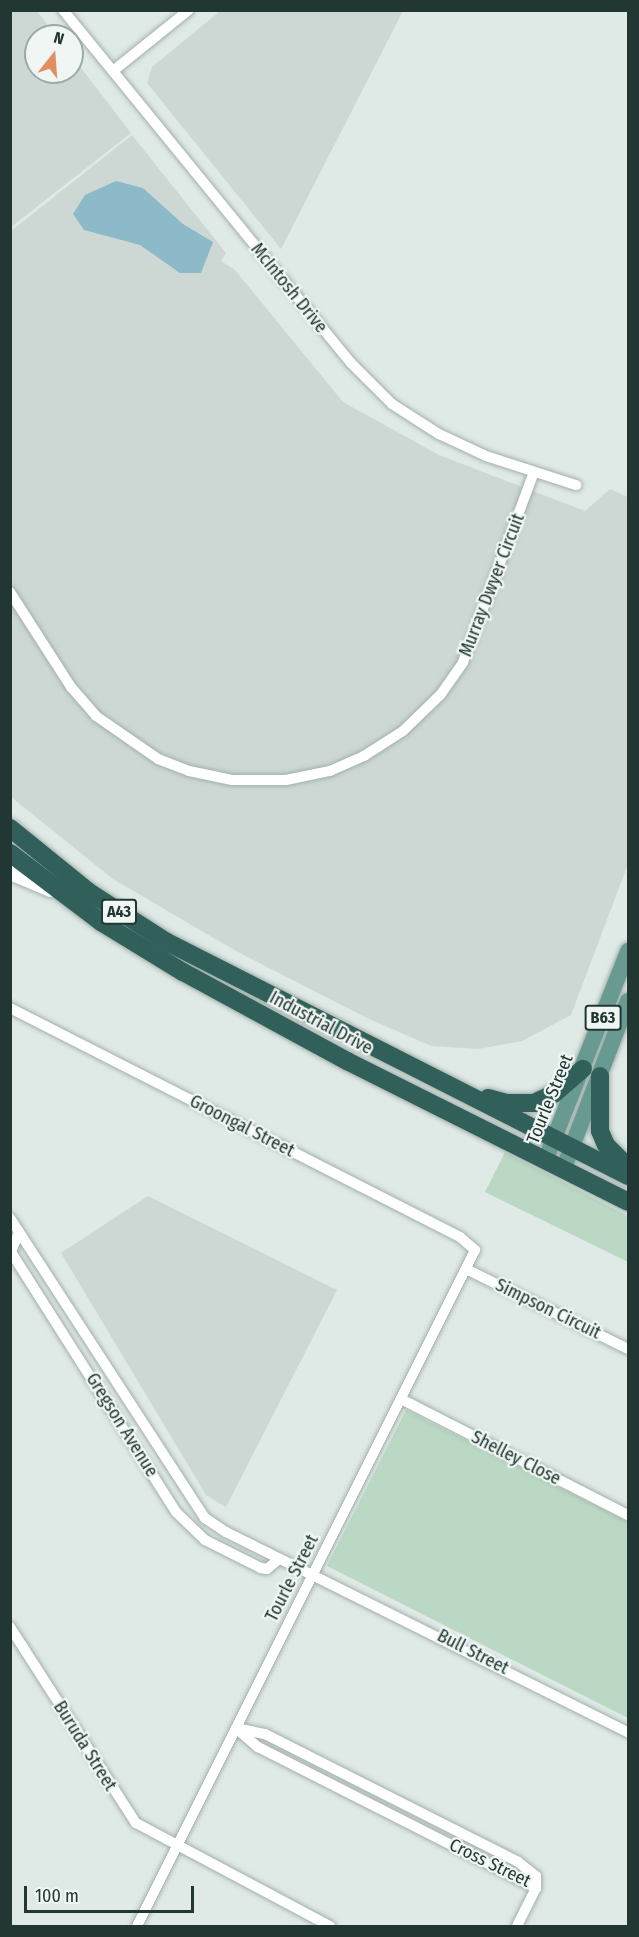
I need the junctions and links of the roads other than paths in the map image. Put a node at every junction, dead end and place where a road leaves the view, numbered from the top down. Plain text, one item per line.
1 (63, 10) edge
2 (189, 10) edge
3 (113, 71) junction
4 (534, 472) junction
5 (576, 485) dead end
6 (10, 592) edge
7 (10, 828) edge
8 (10, 853) edge
9 (10, 872) edge
10 (58, 892) junction
11 (628, 951) edge
12 (628, 1001) edge
13 (10, 1008) edge
14 (583, 1069) junction
15 (600, 1076) junction
16 (452, 1089) junction
17 (556, 1140) junction
18 (573, 1148) junction
19 (545, 1161) junction
20 (628, 1167) edge
21 (563, 1170) junction
22 (628, 1176) edge
23 (628, 1202) edge
24 (10, 1218) edge
25 (19, 1232) junction
26 (473, 1246) joint
27 (468, 1270) junction
28 (628, 1349) edge
29 (403, 1400) junction
30 (628, 1515) edge
31 (279, 1559) junction
32 (315, 1576) junction
33 (10, 1627) edge
34 (237, 1728) junction
35 (628, 1732) edge
36 (177, 1848) junction
37 (137, 1926) edge
38 (330, 1926) edge
39 (517, 1926) edge

1 - 3 street, McIntosh Drive
2 - 3 street
3 - 4 street, McIntosh Drive
4 - 5 street, McIntosh Drive
4 - 6 street, Murray Dwyer Circuit
7 - 16 highway, Industrial Drive / A43
8 - 10 highway, Industrial Drive / A43
9 - 10 main road
10 - 19 highway, Industrial Drive / A43
11 - 14 main road, Tourle Street / B63
12 - 15 main road, Tourle Street / B63
13 - 26 street, Groongal Street
14 - 16 highway
14 - 17 main road, Tourle Street / B63
15 - 18 main road, Tourle Street
15 - 20 highway, B63
16 - 17 highway, Industrial Drive / A43
17 - 18 highway, Industrial Drive / A43
17 - 19 main road, Tourle Street / B63
18 - 21 main road, Tourle Street
18 - 22 highway, Industrial Drive / A43
19 - 21 highway, Industrial Drive / A43
21 - 23 highway, Industrial Drive / A43
24 - 25 street, Gregson Avenue
25 - 31 street, Gregson Avenue
25 - 31 street, Gregson Avenue
26 - 27 street, Tourle Street
27 - 28 street, Simpson Circuit
27 - 29 street, Tourle Street
29 - 30 street, Shelley Close
29 - 32 street, Tourle Street
31 - 32 street, Gregson Avenue
32 - 34 street, Tourle Street
32 - 35 street, Bull Street
33 - 36 street, Buruda Street
34 - 36 street, Tourle Street
34 - 39 street, Cross Street
36 - 37 street, Tourle Street
36 - 38 street, Buruda Street

